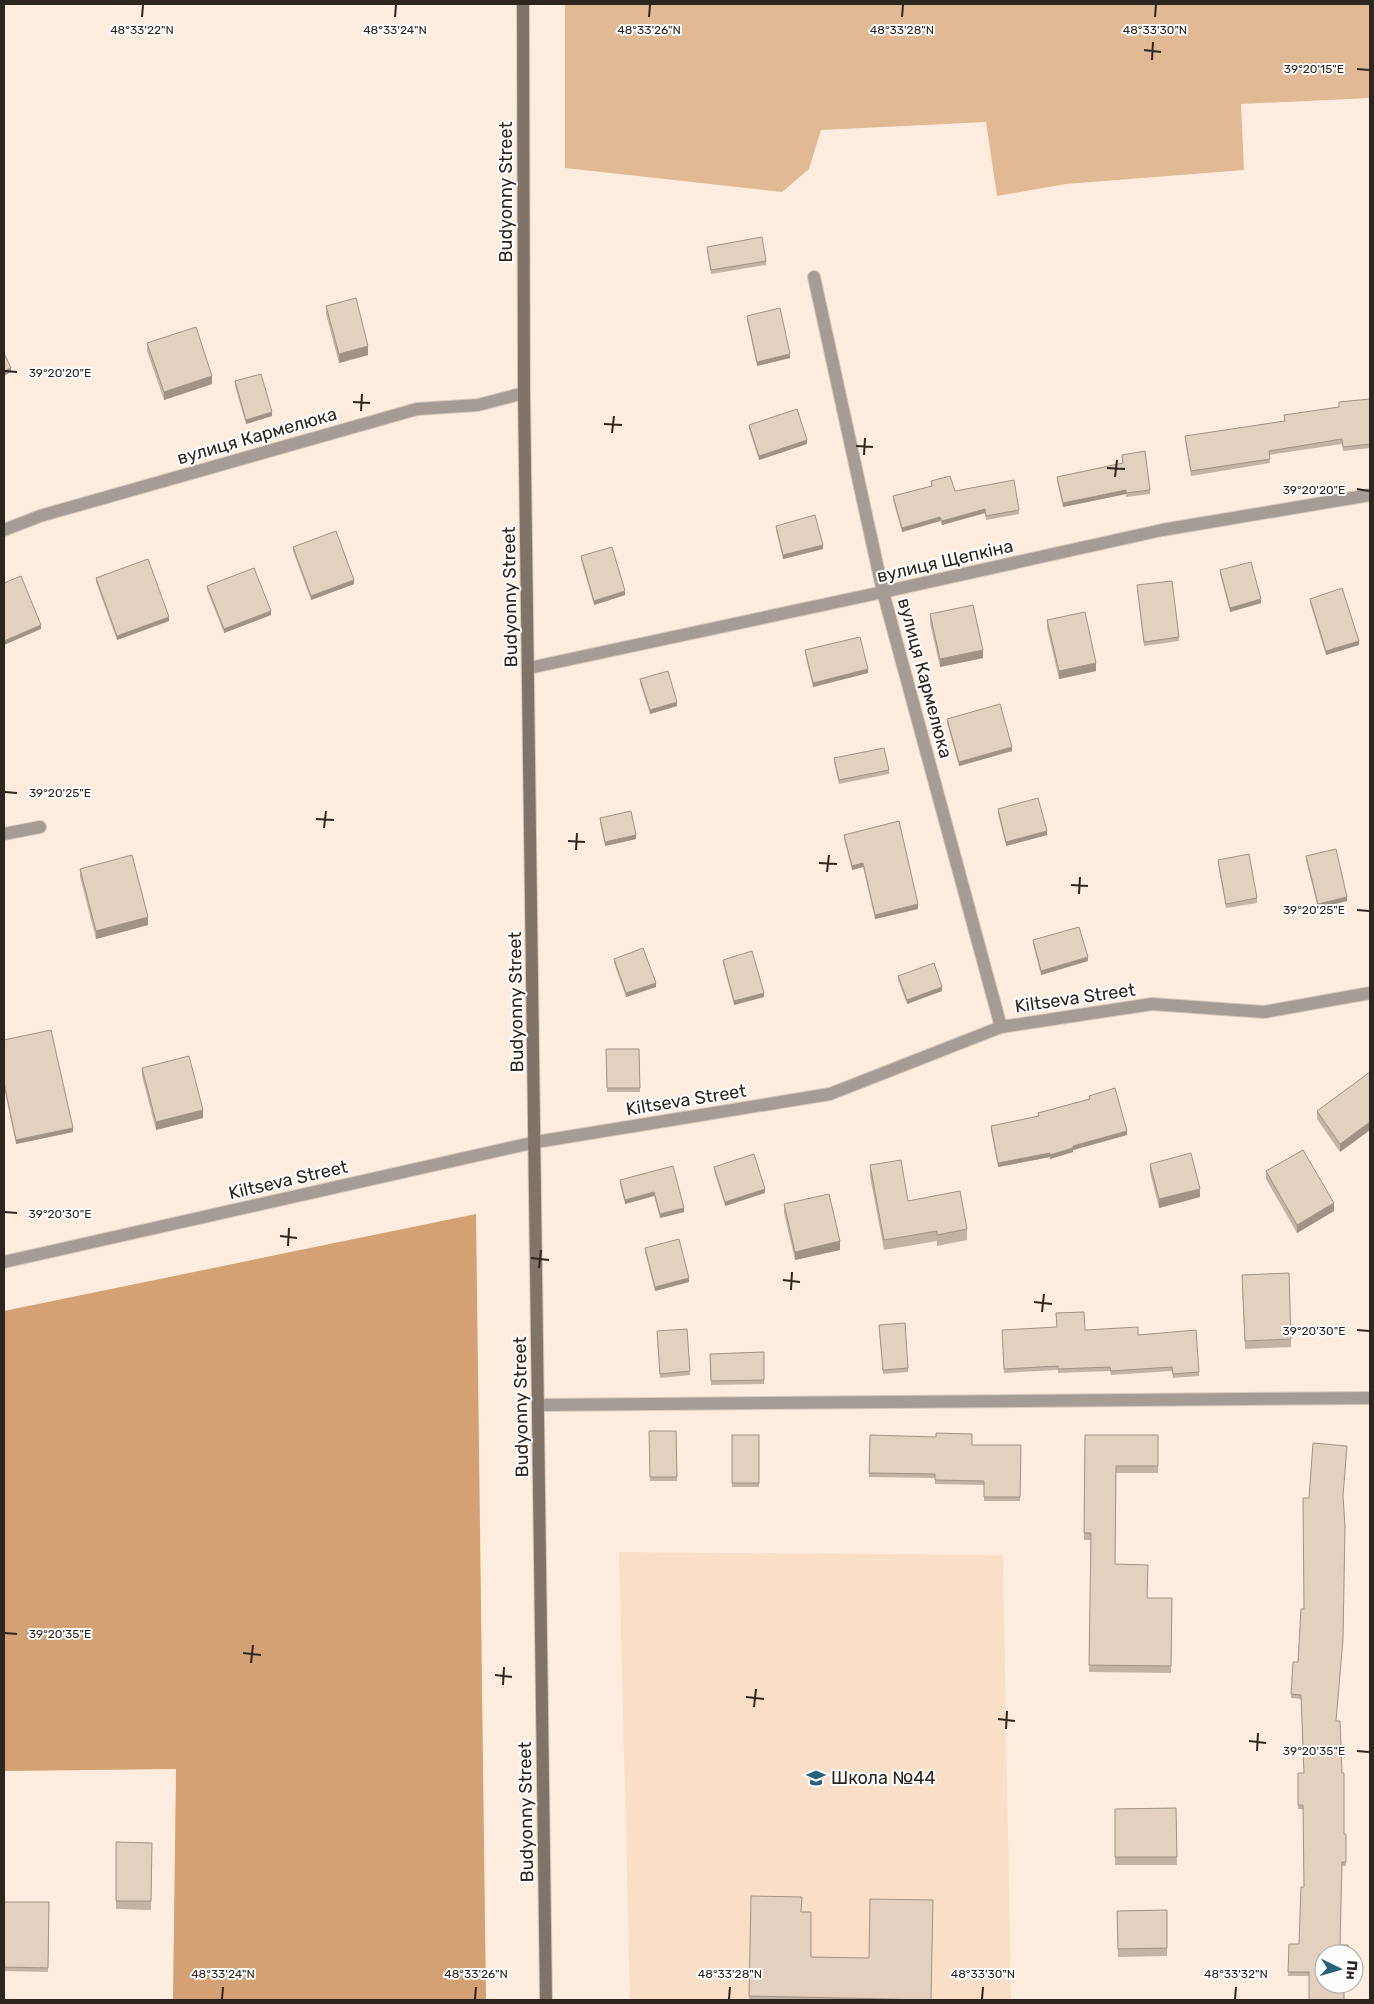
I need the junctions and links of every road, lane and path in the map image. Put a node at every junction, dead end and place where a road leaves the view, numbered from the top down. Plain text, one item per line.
1 (524, 4) edge
2 (814, 277) dead end
3 (524, 393) junction
4 (1370, 495) edge
5 (4, 530) edge
6 (883, 592) junction
7 (529, 668) junction
8 (40, 827) dead end
9 (4, 834) edge
10 (1370, 993) edge
11 (1001, 1027) junction
12 (536, 1142) junction
13 (4, 1262) edge
14 (1370, 1398) edge
15 (539, 1405) junction
16 (546, 2000) edge

1 - 3 main road, Budyonny Street
2 - 6 street, вулиця Кармелюка
3 - 5 street, вулиця Кармелюка
3 - 7 main road, Budyonny Street
4 - 6 street, вулиця Щепкіна
6 - 7 street, вулиця Щепкіна
6 - 11 street, вулиця Кармелюка
7 - 12 main road, Budyonny Street
8 - 9 street
10 - 11 street, Kiltseva Street
11 - 12 street, Kiltseva Street
12 - 13 street, Kiltseva Street
12 - 15 main road, Budyonny Street
14 - 15 street
15 - 16 main road, Budyonny Street

